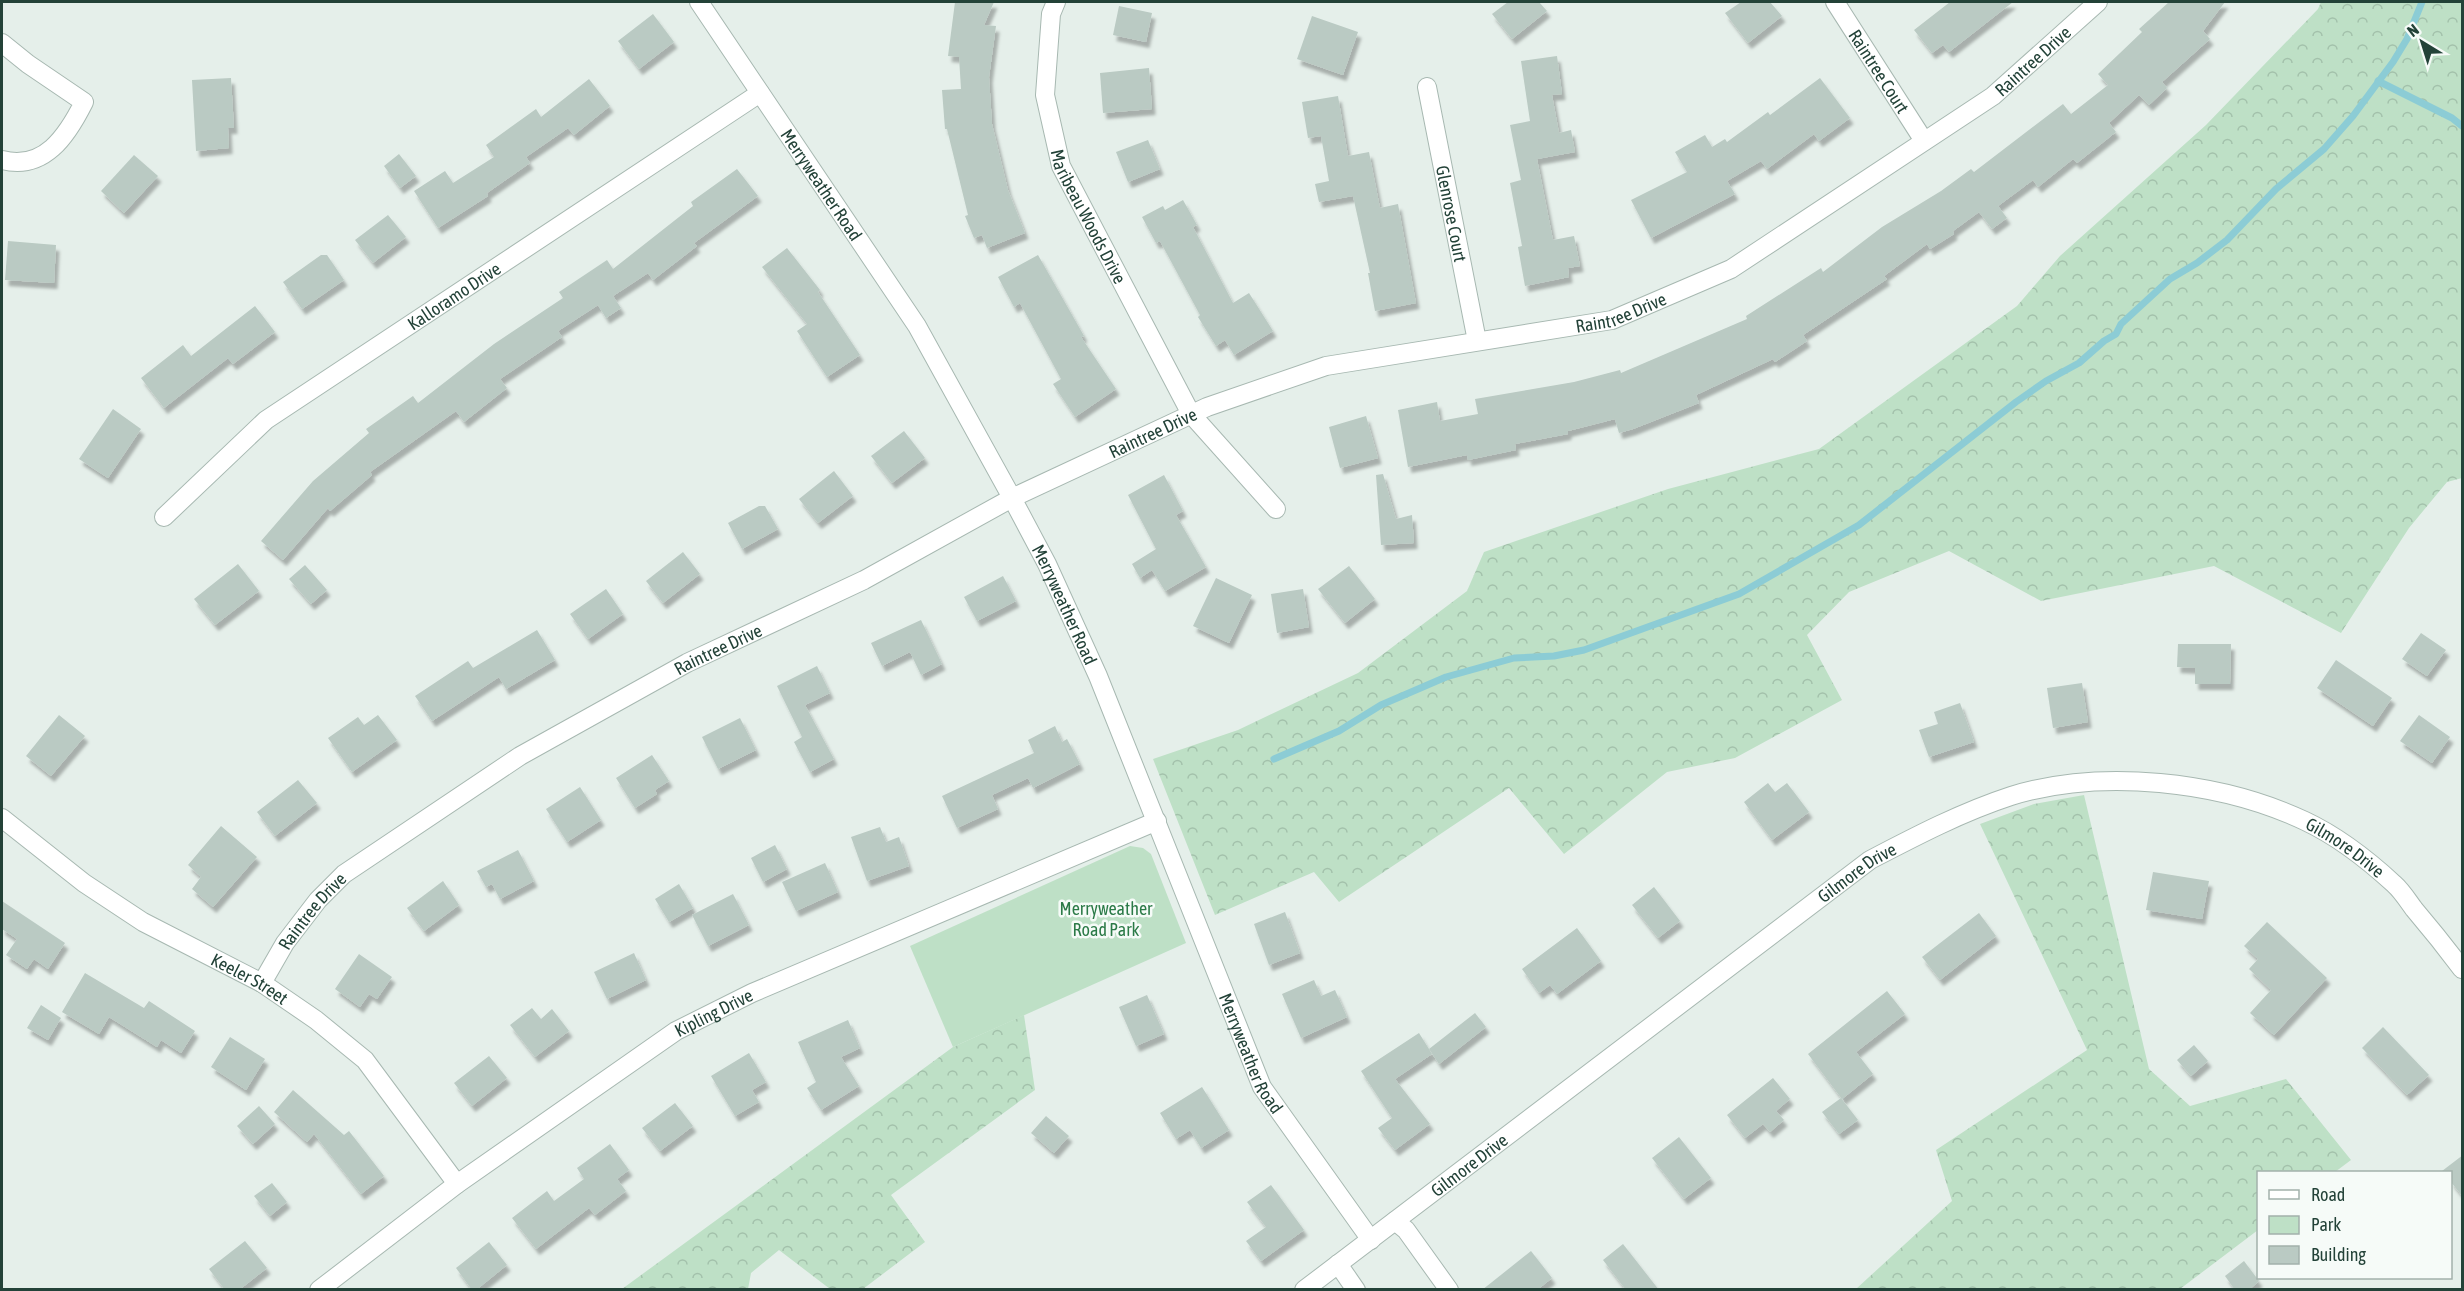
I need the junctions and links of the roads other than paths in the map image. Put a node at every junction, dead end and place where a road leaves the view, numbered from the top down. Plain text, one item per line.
1 (699, 2) edge
2 (1056, 2) edge
3 (1835, 2) edge
4 (2098, 2) edge
5 (2, 43) edge
6 (1427, 87) dead end
7 (760, 93) junction
8 (1924, 141) junction
9 (2, 160) edge
10 (1477, 341) junction
11 (1191, 414) junction
12 (1012, 498) junction
13 (1276, 509) dead end
14 (164, 517) dead end
15 (2, 818) edge
16 (1157, 821) junction
17 (2463, 969) edge
18 (262, 983) junction
19 (457, 1184) junction
20 (1395, 1221) junction
21 (1371, 1240) junction
22 (1338, 1264) junction
23 (319, 1290) edge
24 (1304, 1290) edge
25 (1356, 1290) edge
26 (1449, 1290) edge

1 - 7 street, Merryweather Road
2 - 11 street, Maribeau Woods Drive
3 - 8 street, Raintree Court
4 - 8 street, Raintree Drive
5 - 9 street
6 - 10 street, Glenrose Court
7 - 12 street, Merryweather Road
7 - 14 street, Kalloramo Drive
8 - 10 street, Raintree Drive
10 - 11 street, Raintree Drive
11 - 12 street, Raintree Drive
11 - 13 street, Maribeau Woods Drive
12 - 16 street, Merryweather Road
12 - 18 street, Raintree Drive
15 - 18 street, Keeler Street
16 - 19 street, Kipling Drive
16 - 21 street, Merryweather Road
17 - 20 street, Gilmore Drive
18 - 19 street, Keeler Street
19 - 23 street, Kipling Drive
20 - 21 street, Gilmore Drive
20 - 26 street
21 - 22 street, Gilmore Drive
22 - 24 street, Gilmore Drive
22 - 25 street

